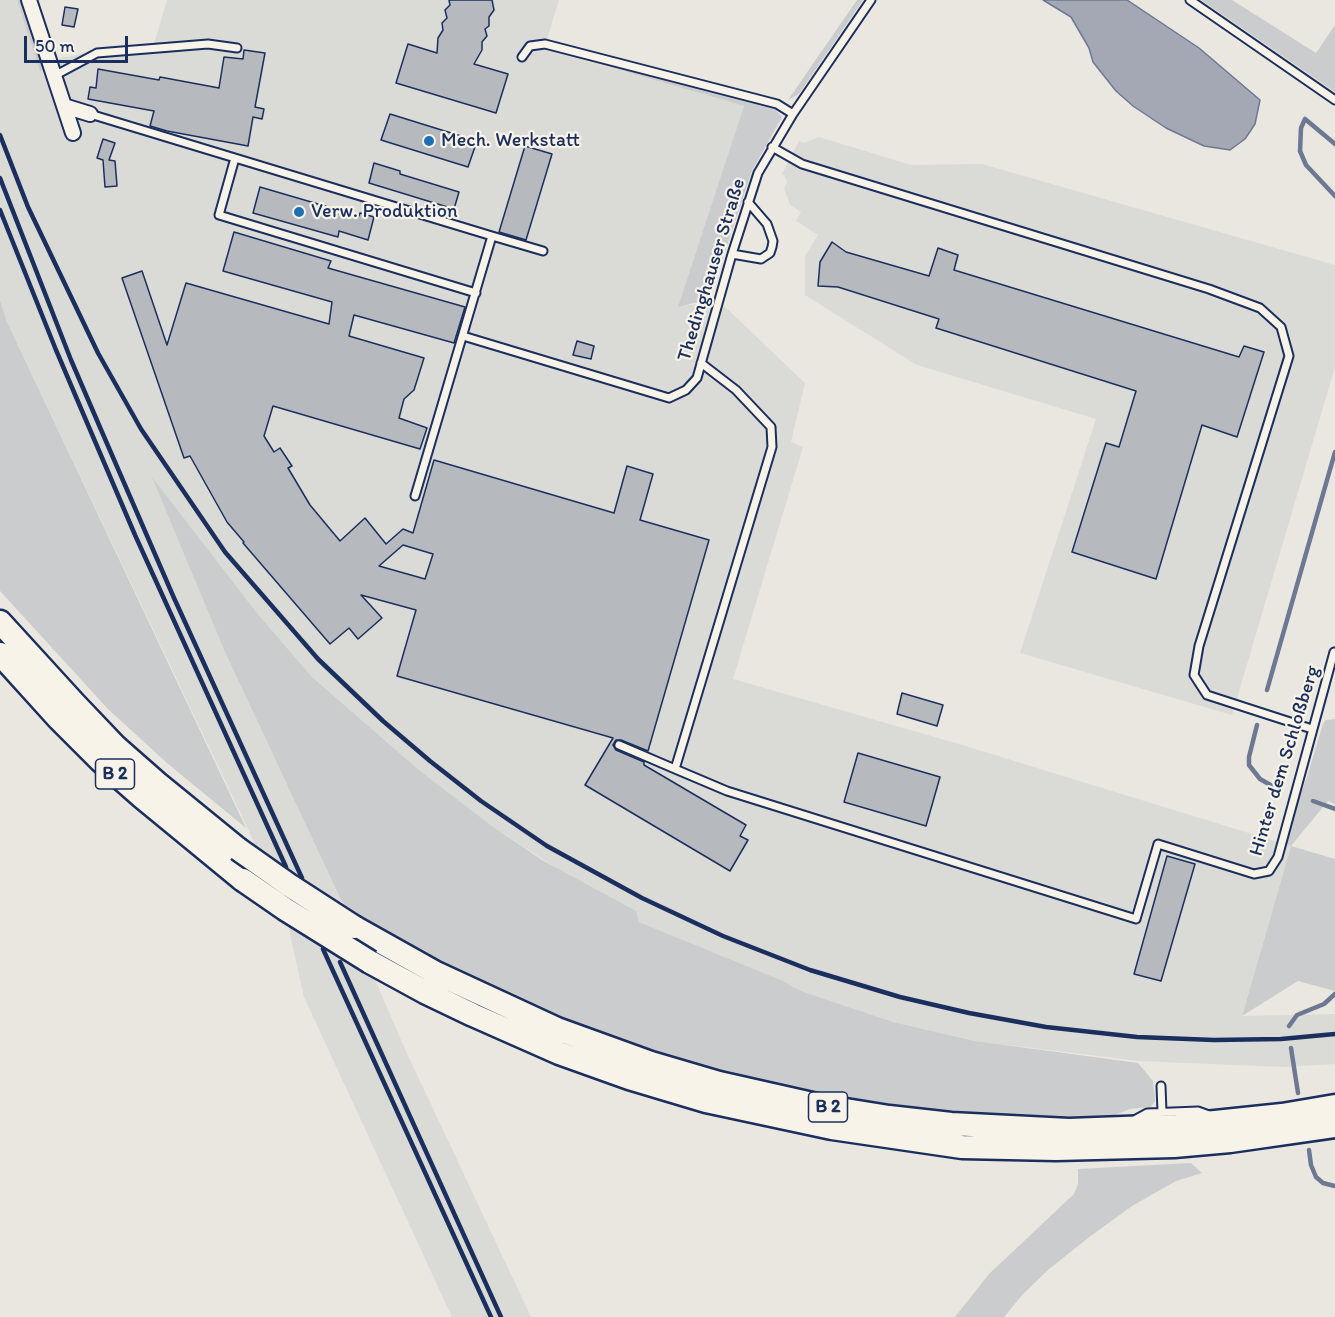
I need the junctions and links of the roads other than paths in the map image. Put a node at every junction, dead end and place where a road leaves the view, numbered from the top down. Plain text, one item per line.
1 (29, 0) edge
2 (871, 0) edge
3 (1190, 0) edge
4 (237, 48) dead end
5 (522, 57) dead end
6 (54, 76) junction
7 (1335, 100) edge
8 (64, 106) junction
9 (90, 114) joint
10 (793, 114) junction
11 (74, 133) dead end
12 (772, 147) junction
13 (235, 158) junction
14 (748, 202) junction
15 (492, 236) junction
16 (543, 251) dead end
17 (732, 254) junction
18 (476, 293) junction
19 (463, 336) junction
20 (701, 363) junction
21 (415, 496) dead end
22 (0, 622) edge
23 (1335, 652) edge
24 (0, 654) edge
25 (1312, 729) junction
26 (619, 745) dead end
27 (675, 769) junction
28 (1161, 1086) dead end
29 (1335, 1106) edge
30 (1162, 1112) junction
31 (1229, 1121) junction
32 (1335, 1126) edge
33 (1119, 1129) junction

1 - 6 street
2 - 10 lane, Thedinghauser Straße
3 - 7 lane
4 - 6 lane
5 - 10 lane
6 - 8 street
8 - 9 street
8 - 11 street
9 - 13 lane
10 - 12 lane, Thedinghauser Straße
12 - 14 lane, Thedinghauser Straße
12 - 25 lane
13 - 15 lane
13 - 18 lane
14 - 17 lane, Thedinghauser Straße
14 - 17 lane
15 - 16 lane
15 - 18 lane
17 - 20 lane, Thedinghauser Straße
18 - 19 lane
19 - 20 lane, Thedinghauser Straße
19 - 21 lane
20 - 27 lane
22 - 33 main road, B 2, bridge
23 - 25 lane, Hinter dem Schloßberg
24 - 32 main road, B 2, bridge
25 - 27 lane, Hinter dem Schloßberg
26 - 27 lane
28 - 30 lane
29 - 31 main road, B 2
30 - 31 lane
30 - 33 lane
31 - 33 main road, B 2

